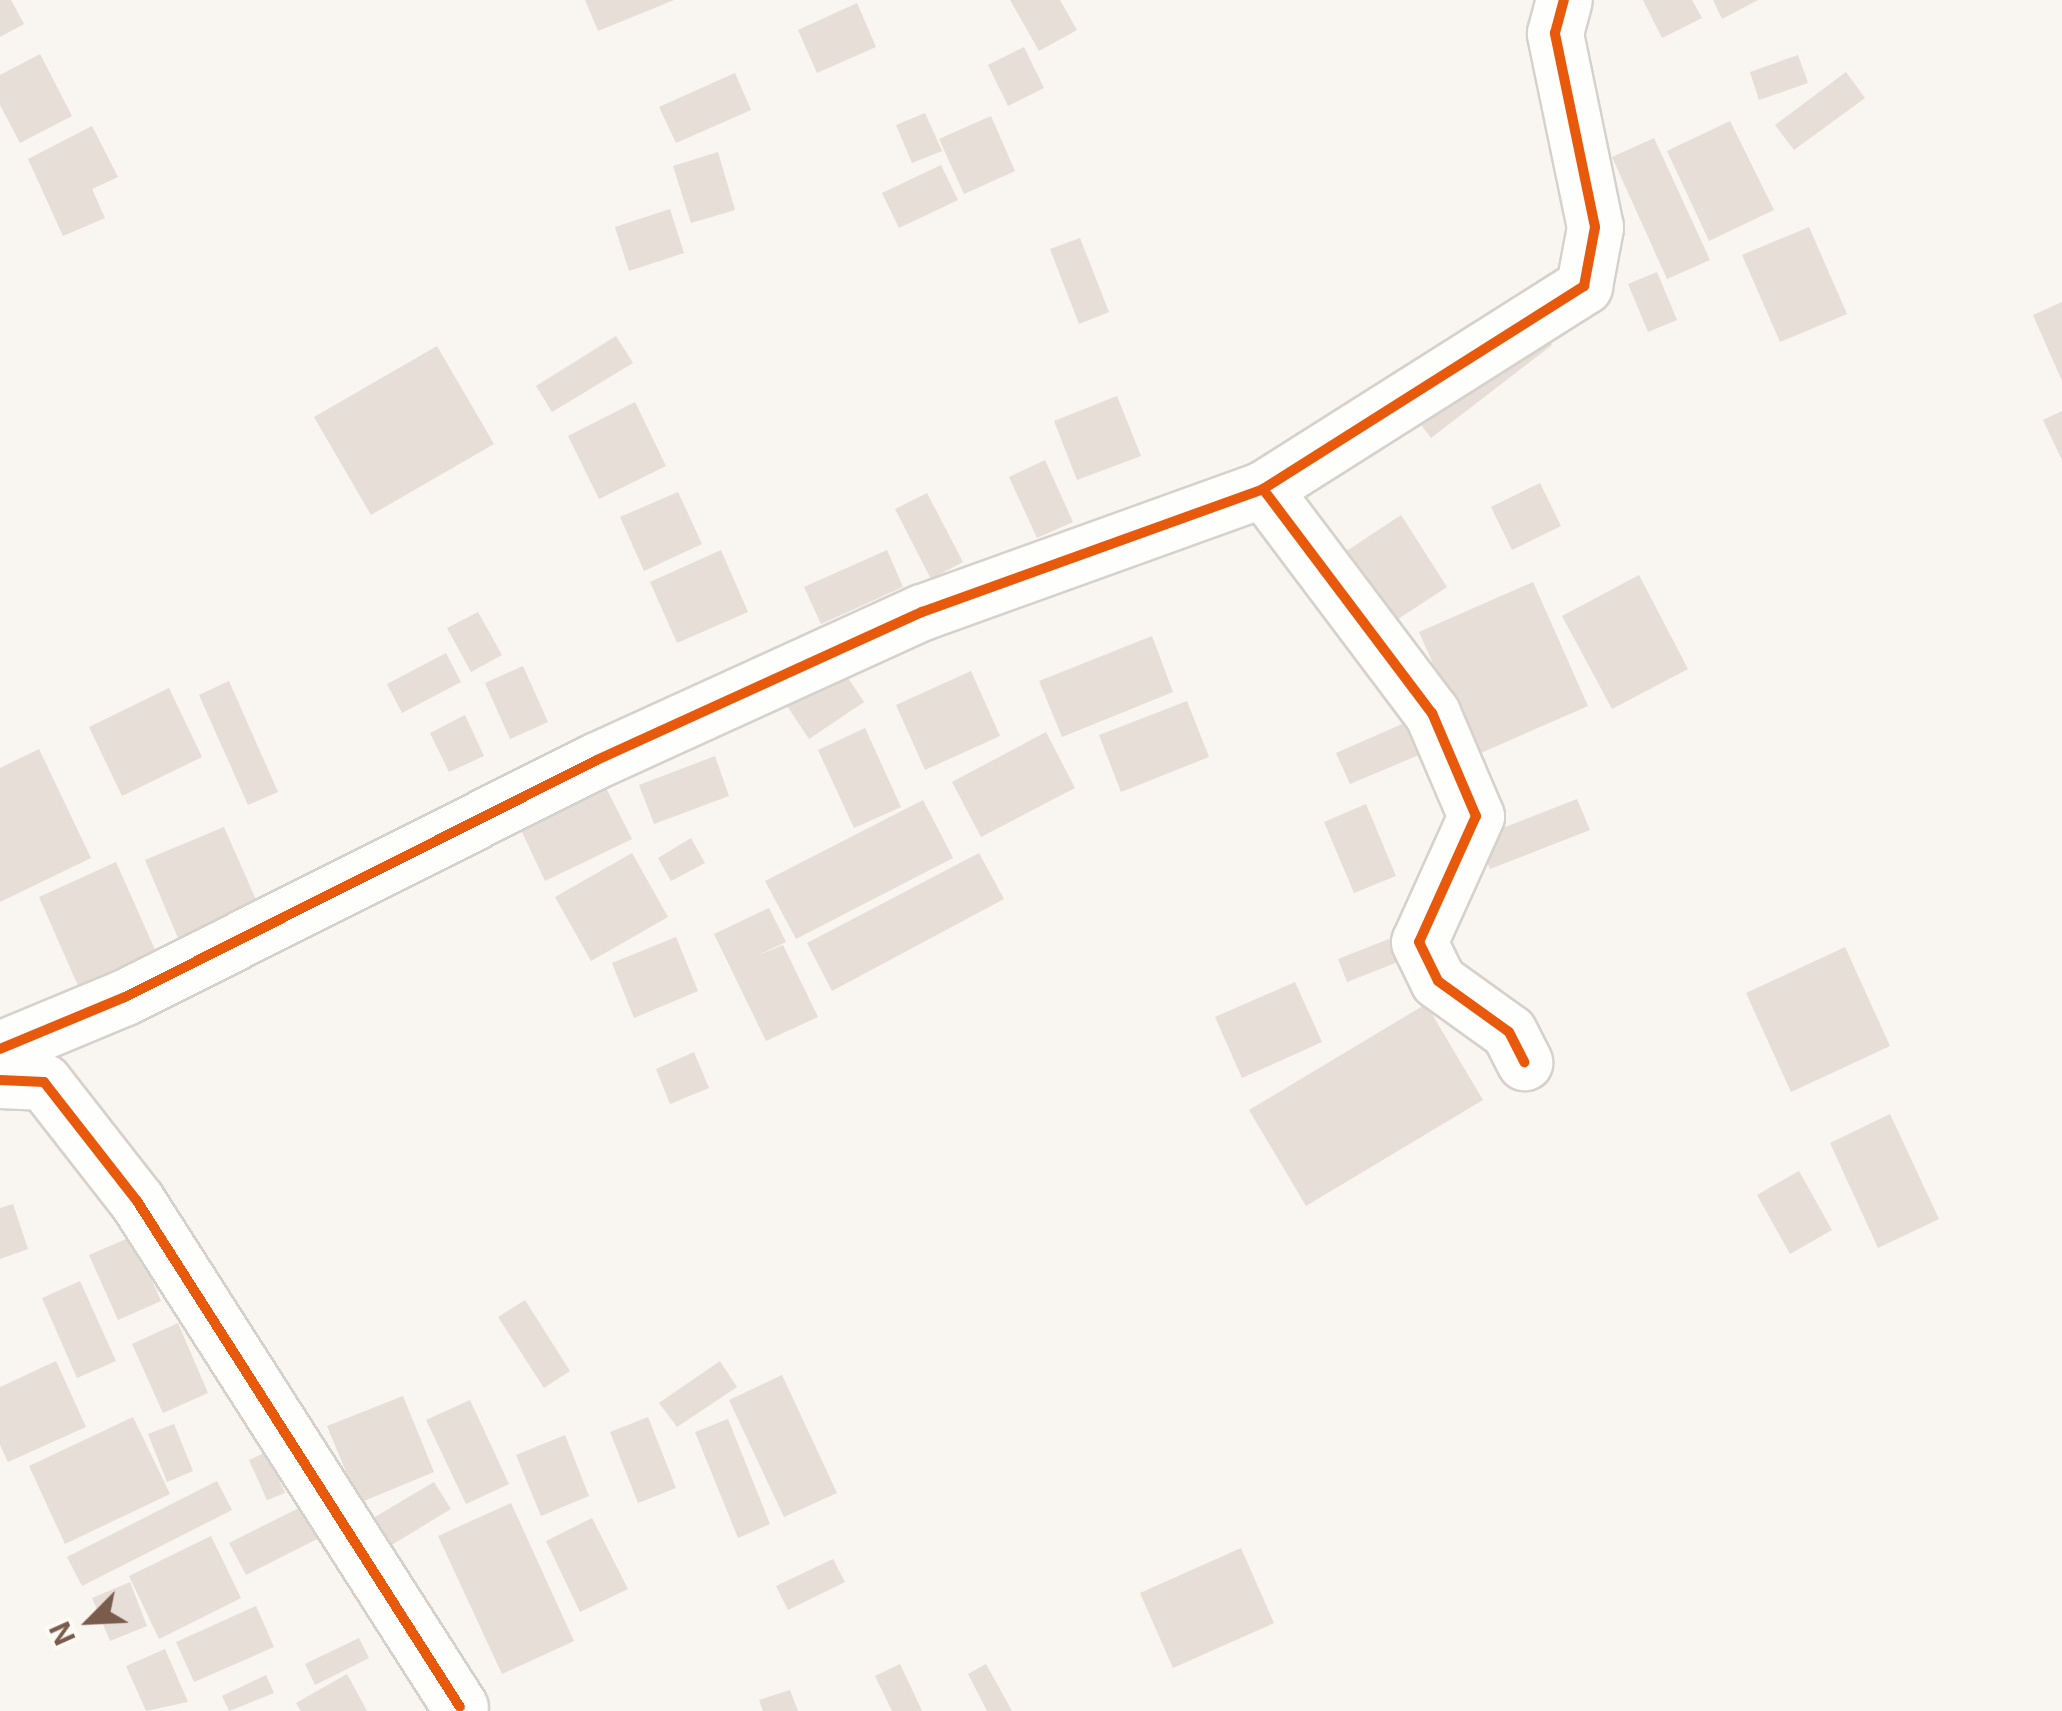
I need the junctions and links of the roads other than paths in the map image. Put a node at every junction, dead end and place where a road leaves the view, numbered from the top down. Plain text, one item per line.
1 (1564, 0) edge
2 (1262, 489) junction
3 (0, 1049) edge
4 (1524, 1062) dead end
5 (0, 1080) edge
6 (460, 1707) dead end

1 - 2 street
2 - 3 street
2 - 4 street
5 - 6 street

